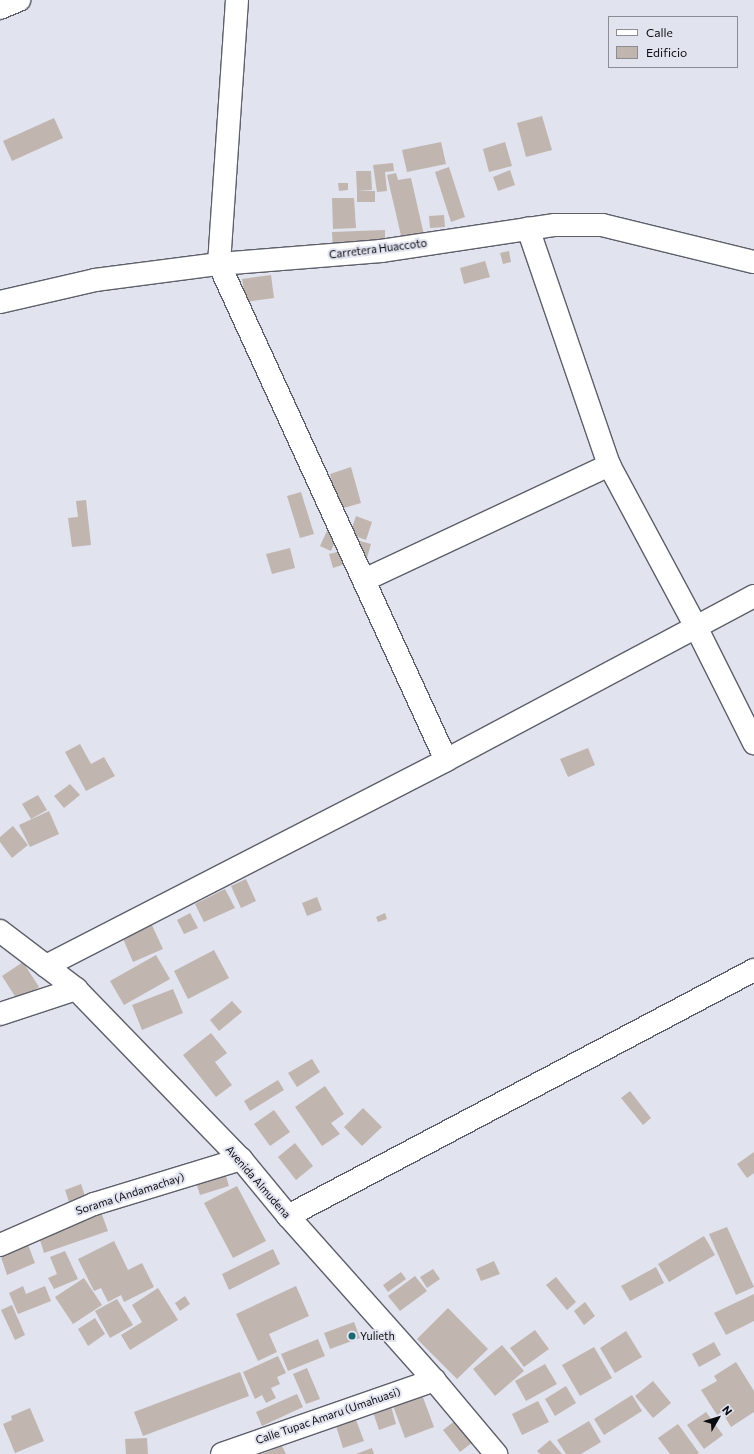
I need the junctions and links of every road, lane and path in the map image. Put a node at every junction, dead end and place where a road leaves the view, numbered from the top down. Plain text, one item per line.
1 (19, 0) edge
2 (237, 0) edge
3 (0, 8) edge
4 (528, 229) junction
5 (754, 262) edge
6 (219, 264) junction
7 (0, 302) edge
8 (609, 465) junction
9 (364, 580) junction
10 (754, 596) edge
11 (696, 627) junction
12 (754, 743) edge
13 (446, 760) junction
14 (0, 931) edge
15 (46, 966) junction
16 (754, 970) edge
17 (76, 989) junction
18 (0, 1014) edge
19 (241, 1159) junction
20 (288, 1216) junction
21 (0, 1245) edge
22 (434, 1380) junction
23 (222, 1454) edge
24 (496, 1454) edge

1 - 3 street
2 - 6 street
4 - 5 street, Carretera Huaccoto
4 - 6 street, Carretera Huaccoto
4 - 8 street
6 - 7 street, Carretera Huaccoto
6 - 9 street
8 - 9 street
8 - 11 street
9 - 13 street
10 - 11 street
11 - 12 street
11 - 13 street
13 - 15 street
14 - 15 street, Avenida Almudena
15 - 17 street, Avenida Almudena
16 - 20 street
17 - 18 street
17 - 19 street, Avenida Almudena
19 - 20 street, Avenida Almudena
19 - 21 street, Sorama (Andamachay)
20 - 22 street, Avenida Almudena
22 - 23 street, Calle Tupac Amaru (Umahuasi)
22 - 24 street, Avenida Almudena

